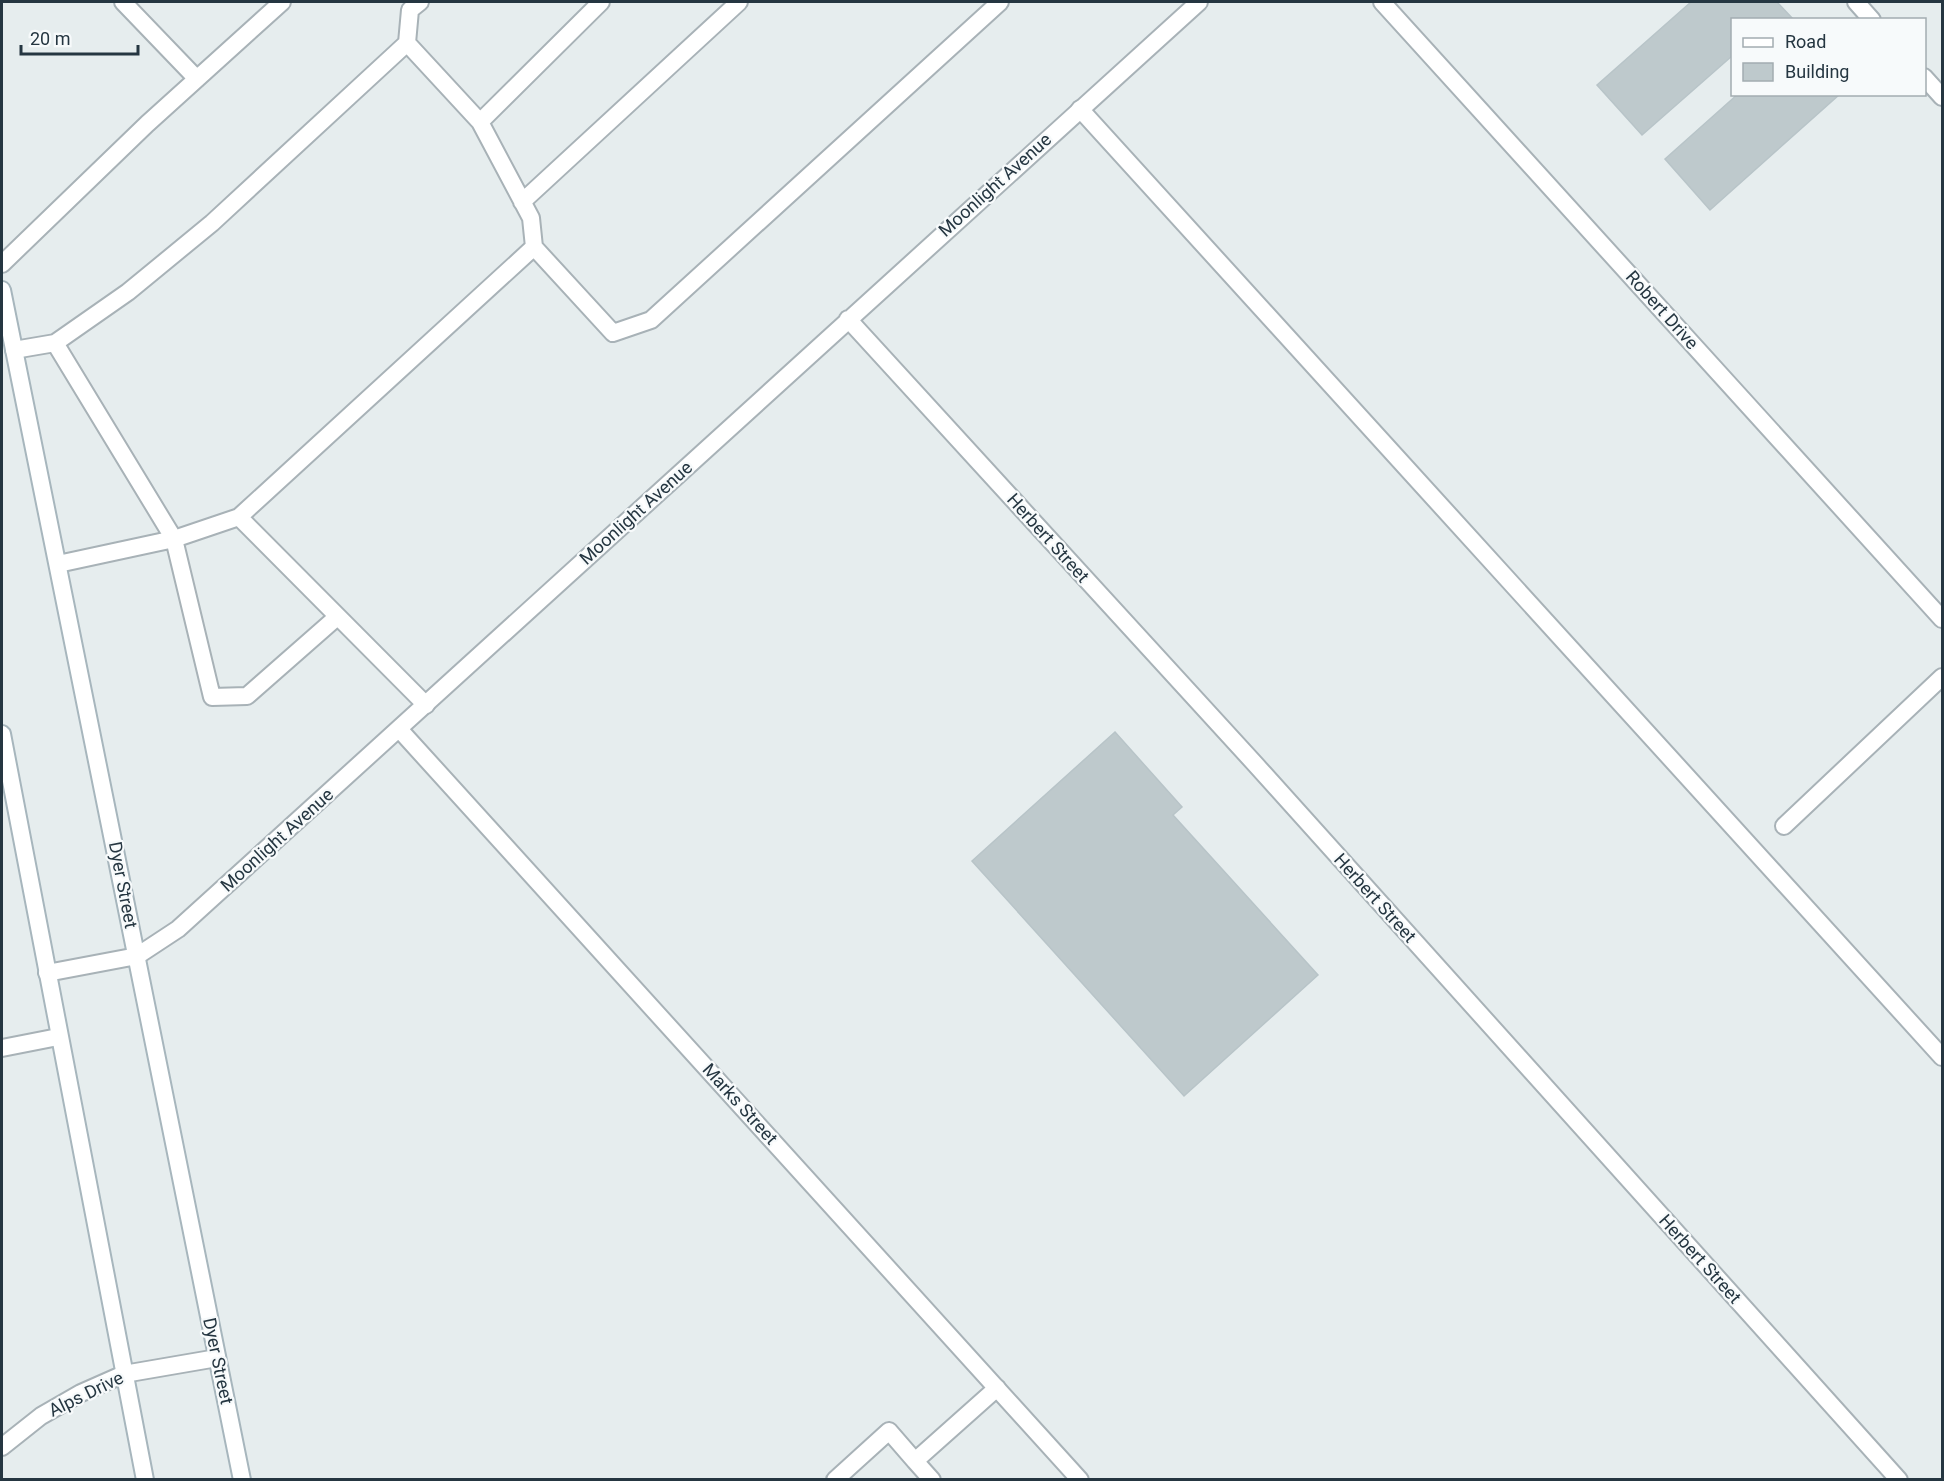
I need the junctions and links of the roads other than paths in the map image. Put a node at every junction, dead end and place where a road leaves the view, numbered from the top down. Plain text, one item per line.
1 (123, 2) edge
2 (282, 2) edge
3 (420, 2) edge
4 (601, 2) edge
5 (739, 2) edge
6 (1000, 2) edge
7 (1199, 2) edge
8 (1382, 2) edge
9 (1856, 2) edge
10 (1870, 18) edge
11 (407, 43) junction
12 (197, 79) junction
13 (1926, 79) edge
14 (1942, 97) edge
15 (1080, 109) junction
16 (480, 122) junction
17 (522, 202) junction
18 (534, 247) junction
19 (2, 264) edge
20 (2, 290) edge
21 (848, 319) junction
22 (56, 343) junction
23 (14, 350) junction
24 (239, 517) junction
25 (174, 539) junction
26 (57, 564) junction
27 (338, 616) junction
28 (1942, 619) edge
29 (1942, 677) edge
30 (426, 705) junction
31 (399, 729) junction
32 (2, 734) edge
33 (1784, 826) dead end
34 (137, 956) junction
35 (47, 973) junction
36 (58, 1036) junction
37 (2, 1048) edge
38 (1942, 1057) edge
39 (217, 1358) junction
40 (124, 1374) junction
41 (997, 1388) junction
42 (2, 1447) edge
43 (915, 1461) junction
44 (145, 1479) edge
45 (242, 1479) edge
46 (835, 1479) edge
47 (932, 1479) edge
48 (1080, 1479) edge
49 (1899, 1479) edge

1 - 12 street
2 - 12 street
3 - 11 street
4 - 16 street
5 - 17 street
6 - 18 street
7 - 15 street, Moonlight Avenue
8 - 28 street, Robert Drive
9 - 10 street
11 - 16 street
11 - 22 street
12 - 19 street
13 - 14 street
15 - 21 street, Moonlight Avenue
15 - 38 street
16 - 17 street
17 - 18 street
18 - 24 street
20 - 23 street, Dyer Street
21 - 30 street, Moonlight Avenue
21 - 49 street, Herbert Street
22 - 23 street
22 - 25 street
23 - 26 street, Dyer Street
24 - 25 street
24 - 27 street
25 - 26 street
25 - 27 street
26 - 34 street, Dyer Street
27 - 30 street
29 - 33 street
30 - 31 street, Moonlight Avenue
31 - 34 street, Moonlight Avenue
31 - 41 street, Marks Street
32 - 35 street
34 - 35 street, Moonlight Avenue
34 - 39 street, Dyer Street
35 - 36 street
36 - 37 street
36 - 40 street
39 - 40 street, Alps Drive
39 - 45 street, Dyer Street
40 - 42 street, Alps Drive
40 - 44 street
41 - 43 street
41 - 48 street, Marks Street
43 - 46 street
43 - 47 street

